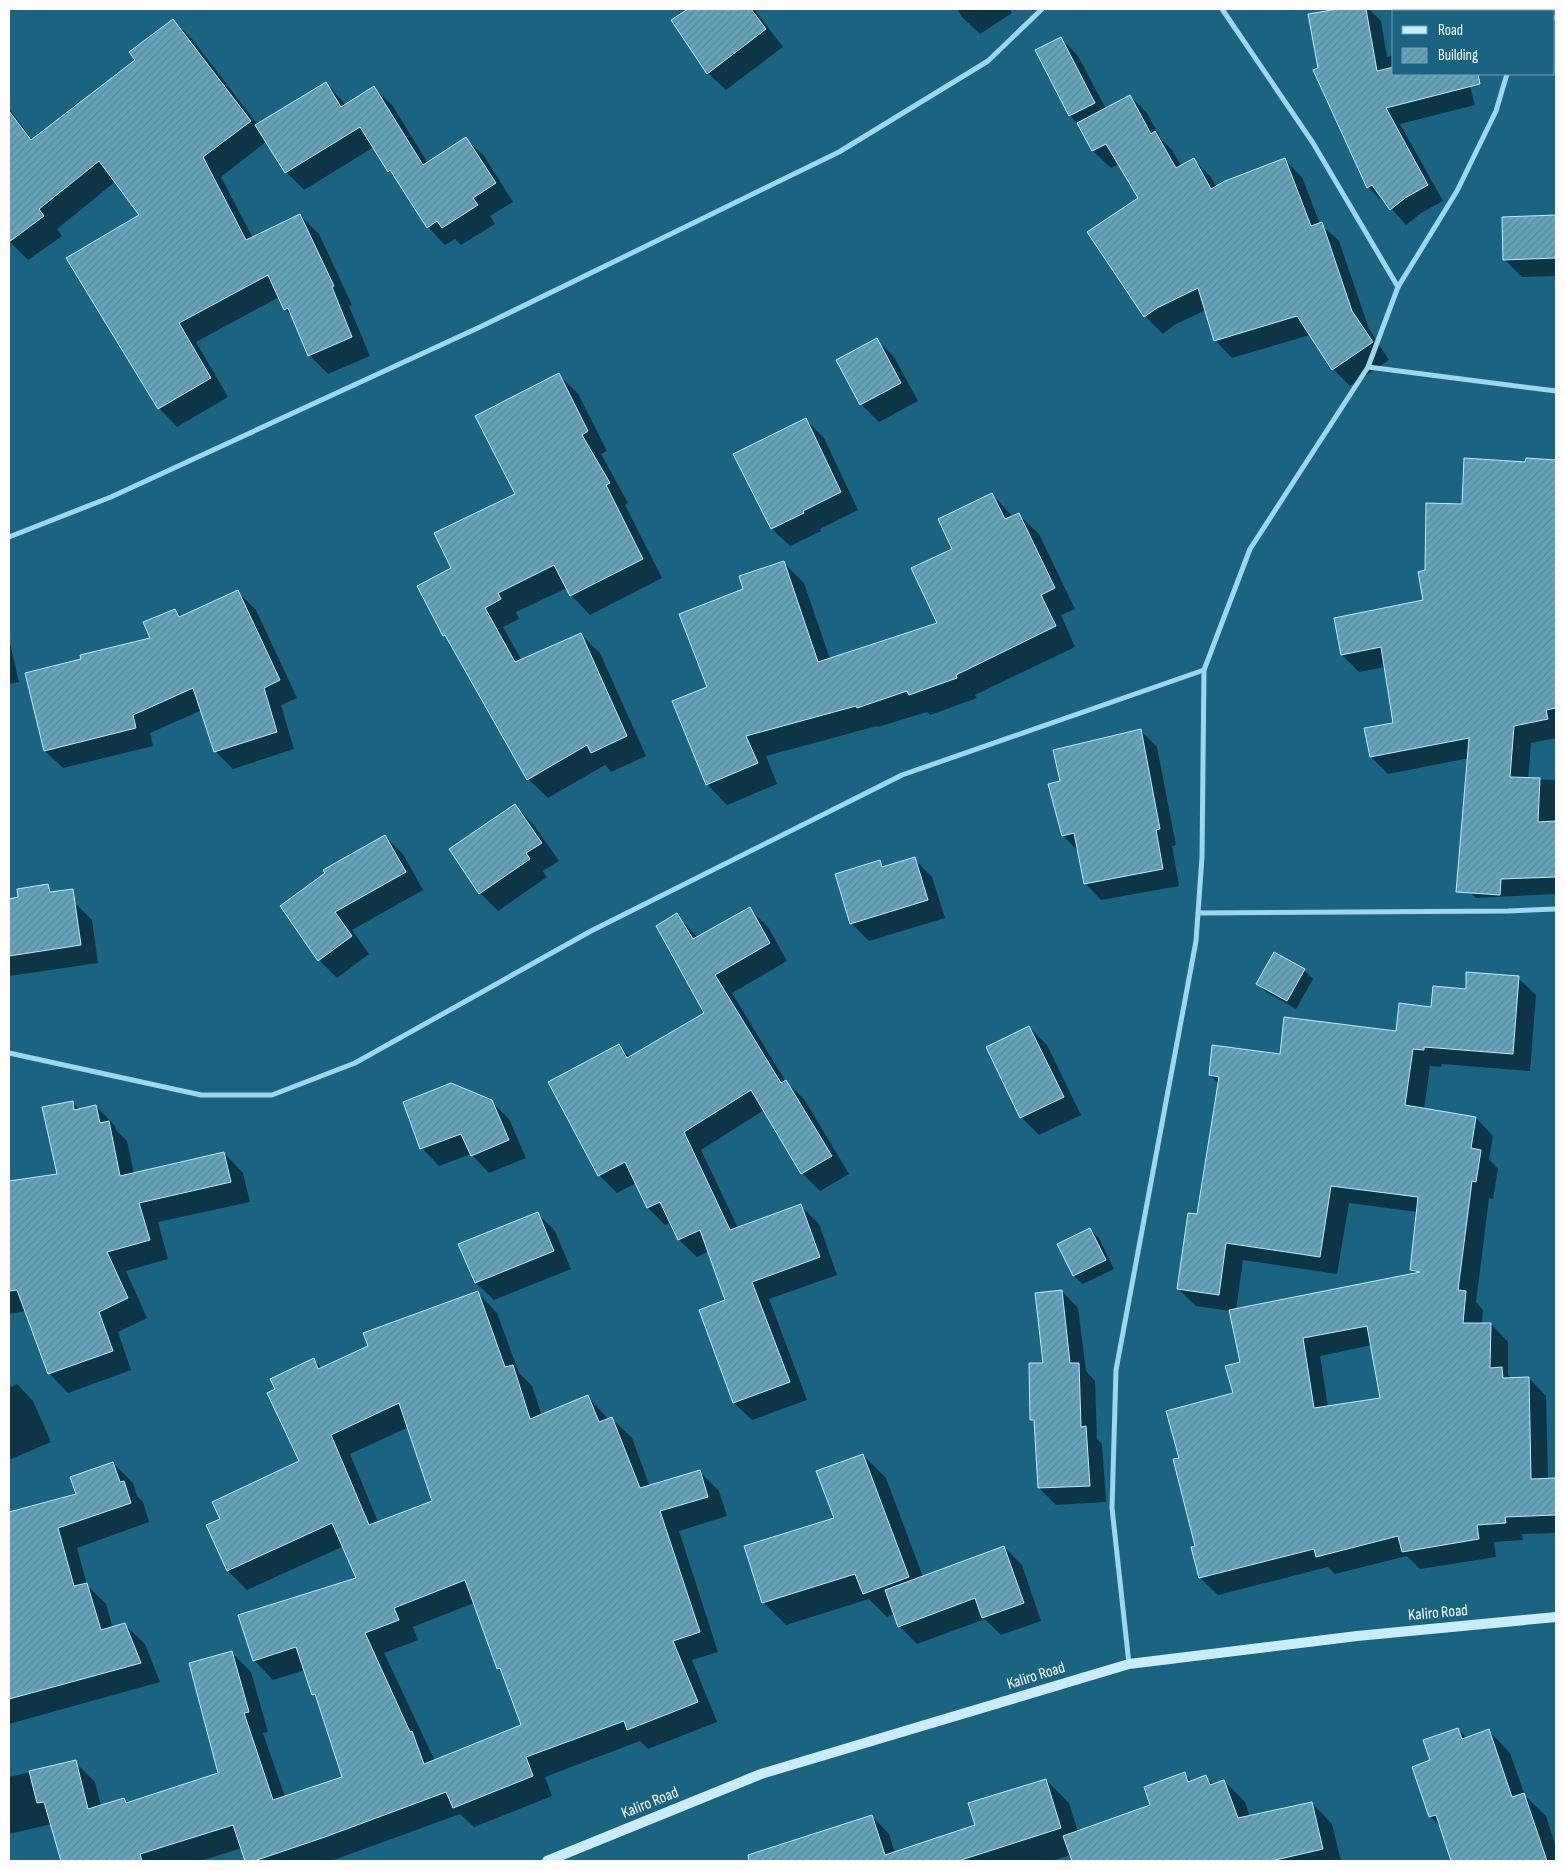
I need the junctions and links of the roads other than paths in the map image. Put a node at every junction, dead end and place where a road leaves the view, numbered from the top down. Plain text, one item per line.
1 (1042, 9) edge
2 (1222, 9) edge
3 (1507, 75) edge
4 (1398, 287) junction
5 (1368, 368) junction
6 (1556, 391) edge
7 (9, 537) edge
8 (1204, 670) junction
9 (1556, 909) edge
10 (1198, 913) junction
11 (9, 1054) edge
12 (1556, 1617) edge
13 (1129, 1664) junction
14 (548, 1861) edge

1 - 7 street
2 - 4 street
3 - 4 street
4 - 5 street
5 - 6 street
5 - 8 street
8 - 10 street
8 - 11 street
9 - 10 street
10 - 13 street
12 - 13 main road, Kaliro Road
13 - 14 main road, Kaliro Road

